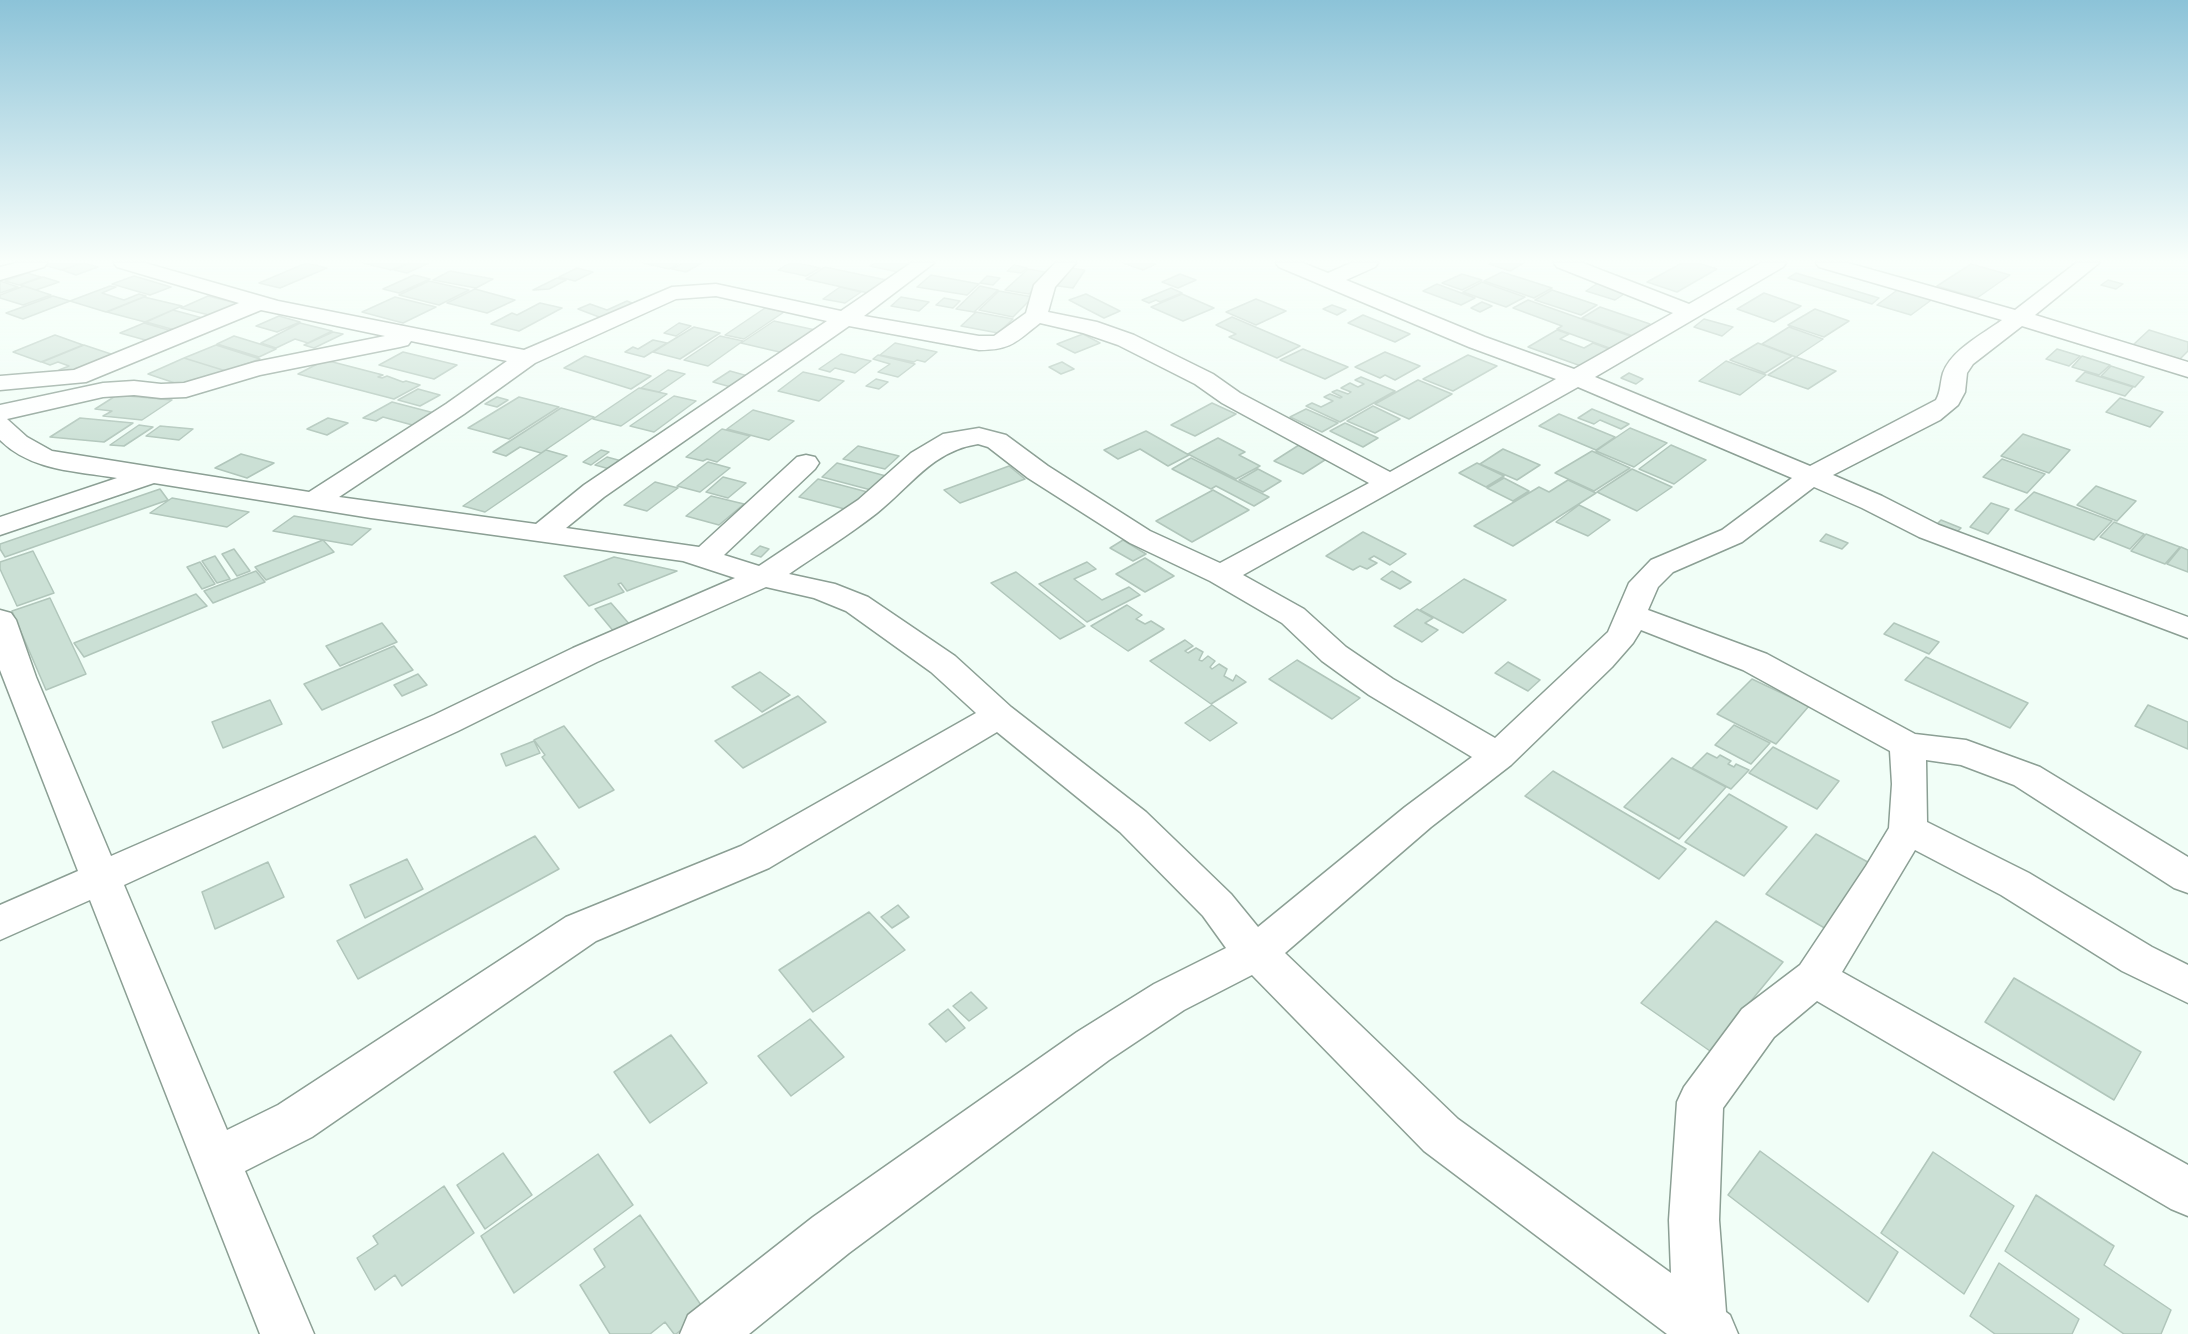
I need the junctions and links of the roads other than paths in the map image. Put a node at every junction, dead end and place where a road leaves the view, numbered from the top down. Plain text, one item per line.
1 (205, 325) edge
2 (364, 325) edge
3 (600, 325) edge
4 (836, 325) edge
5 (880, 325) edge
6 (1023, 325) edge
7 (1081, 325) edge
8 (1437, 325) edge
9 (1666, 325) edge
10 (2010, 325) edge
11 (2043, 325) edge
12 (419, 337) junction
13 (526, 358) junction
14 (2188, 370) edge
15 (1575, 378) junction
16 (0, 383) edge
17 (0, 413) edge
18 (0, 425) edge
19 (806, 463) dead end
20 (151, 475) junction
21 (1811, 476) junction
22 (1390, 483) junction
23 (315, 500) junction
24 (0, 526) edge
25 (544, 532) junction
26 (705, 557) junction
27 (1221, 574) junction
28 (763, 577) junction
29 (1632, 615) junction
30 (0, 620) edge
31 (2188, 628) edge
32 (999, 715) junction
33 (1907, 745) junction
34 (1498, 756) junction
35 (1908, 829) junction
36 (2188, 876) edge
37 (99, 878) junction
38 (0, 923) edge
39 (1257, 952) junction
40 (1815, 978) junction
41 (2188, 985) edge
42 (216, 1160) junction
43 (2188, 1192) edge
44 (1706, 1329) edge
45 (287, 1334) edge
46 (707, 1334) edge

1 - 16 street
2 - 12 street
3 - 13 street
4 - 25 street
5 - 6 street
7 - 22 street
8 - 15 street
9 - 15 street
10 - 21 street
11 - 14 street
12 - 13 street
12 - 17 street
13 - 23 street
15 - 21 street
15 - 22 street
18 - 20 street
19 - 26 street
20 - 23 street
20 - 24 street
21 - 29 street
21 - 31 street
22 - 27 street
23 - 25 street
25 - 26 street
26 - 28 street
27 - 28 street
27 - 34 street
28 - 32 street
28 - 37 street
29 - 33 street
29 - 34 street
30 - 37 street
32 - 39 street
32 - 42 street
33 - 35 street
33 - 36 street
34 - 39 street
35 - 40 street
35 - 41 street
37 - 38 street
37 - 42 street
39 - 44 street
39 - 46 street
40 - 43 street
40 - 44 street
42 - 45 street

